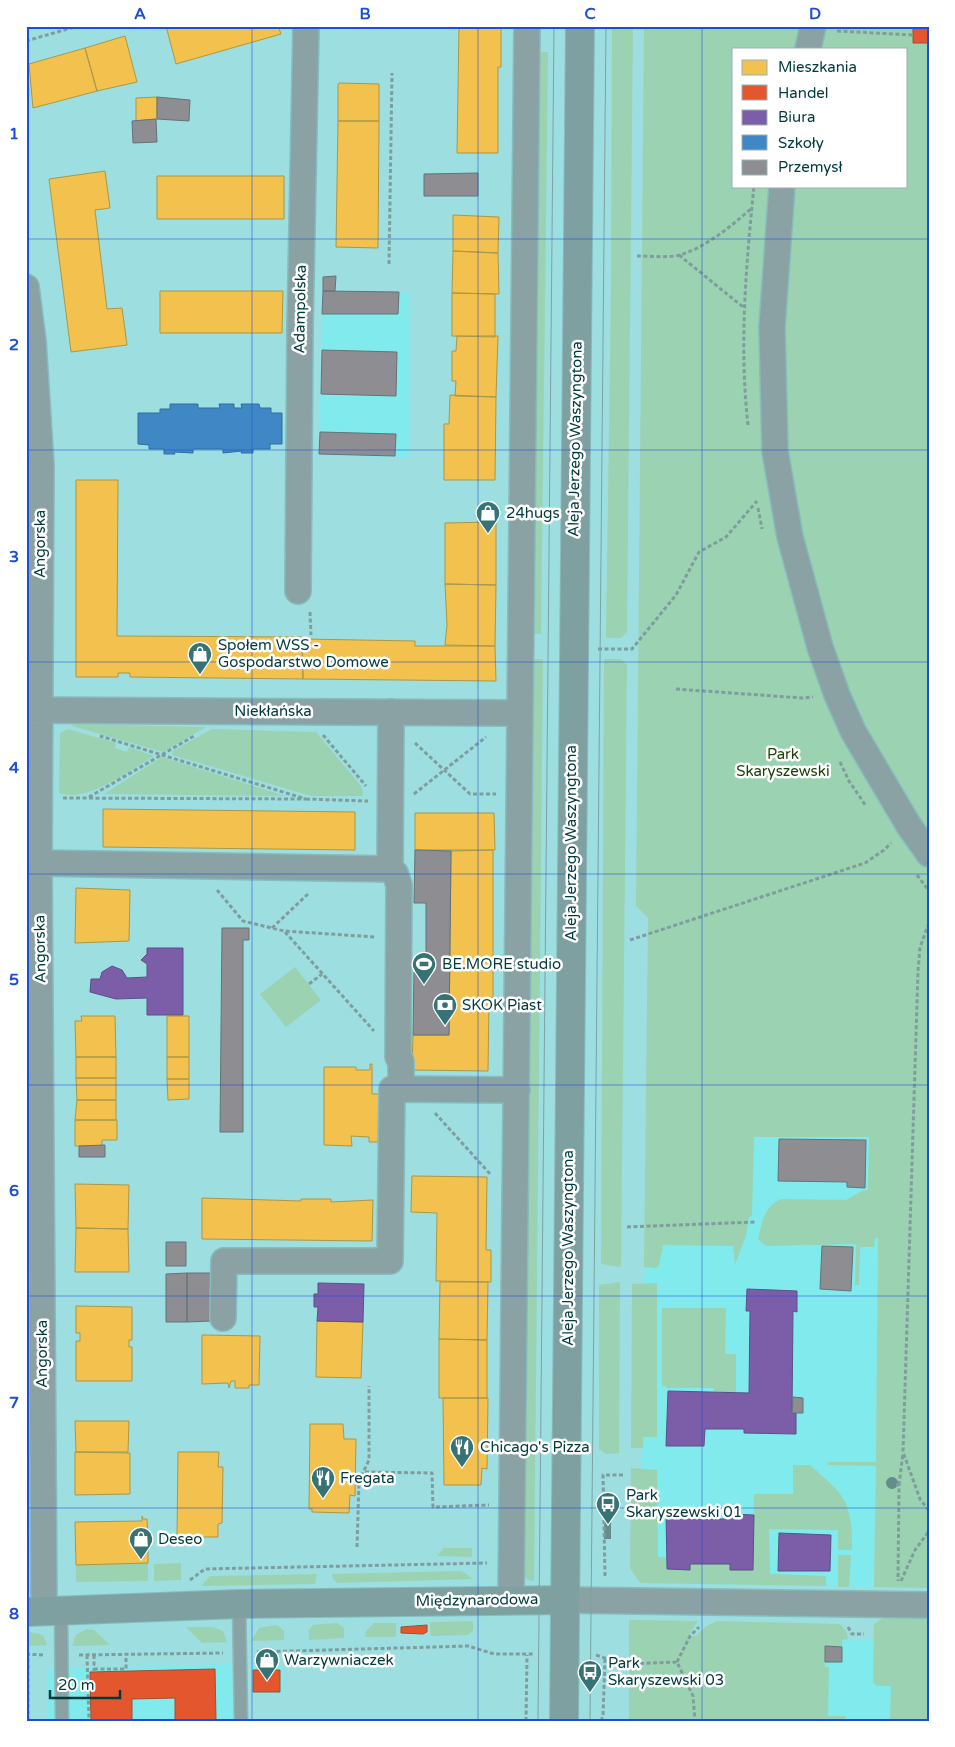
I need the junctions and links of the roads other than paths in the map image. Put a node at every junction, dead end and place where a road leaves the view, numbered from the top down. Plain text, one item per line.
1 (306, 26) edge
2 (528, 26) edge
3 (580, 26) edge
4 (824, 28) edge
5 (809, 48) edge
6 (782, 189) edge
7 (26, 287) edge
8 (33, 463) edge
9 (298, 591) dead end
10 (33, 710) edge
11 (520, 713) junction
12 (391, 716) junction
13 (929, 854) edge
14 (39, 863) junction
15 (390, 869) junction
16 (34, 969) edge
17 (407, 1089) junction
18 (517, 1090) junction
19 (223, 1318) dead end
20 (34, 1329) edge
21 (500, 1600) junction
22 (565, 1600) junction
23 (239, 1604) junction
24 (929, 1605) edge
25 (44, 1611) edge
26 (62, 1721) edge
27 (241, 1721) edge
28 (564, 1721) edge

1 - 9 street, Adampolska
2 - 11 street
3 - 22 main road, Aleja Jerzego Waszyngtona
4 - 5 street
6 - 13 street
7 - 8 street, Angorska
8 - 10 street, Angorska
10 - 12 street, Niekłańska
10 - 14 street, Angorska
11 - 12 street, Niekłańska
11 - 18 street
12 - 15 street
14 - 15 street
14 - 16 street, Angorska
15 - 17 street
16 - 20 street, Angorska
17 - 18 street
17 - 19 street
18 - 21 street
20 - 25 street, Angorska
21 - 22 main road, Międzynarodowa
21 - 23 main road, Międzynarodowa
22 - 24 street, Międzynarodowa
22 - 28 main road, Aleja Jerzego Waszyngtona
23 - 25 main road, Międzynarodowa
23 - 27 lane
25 - 26 lane

